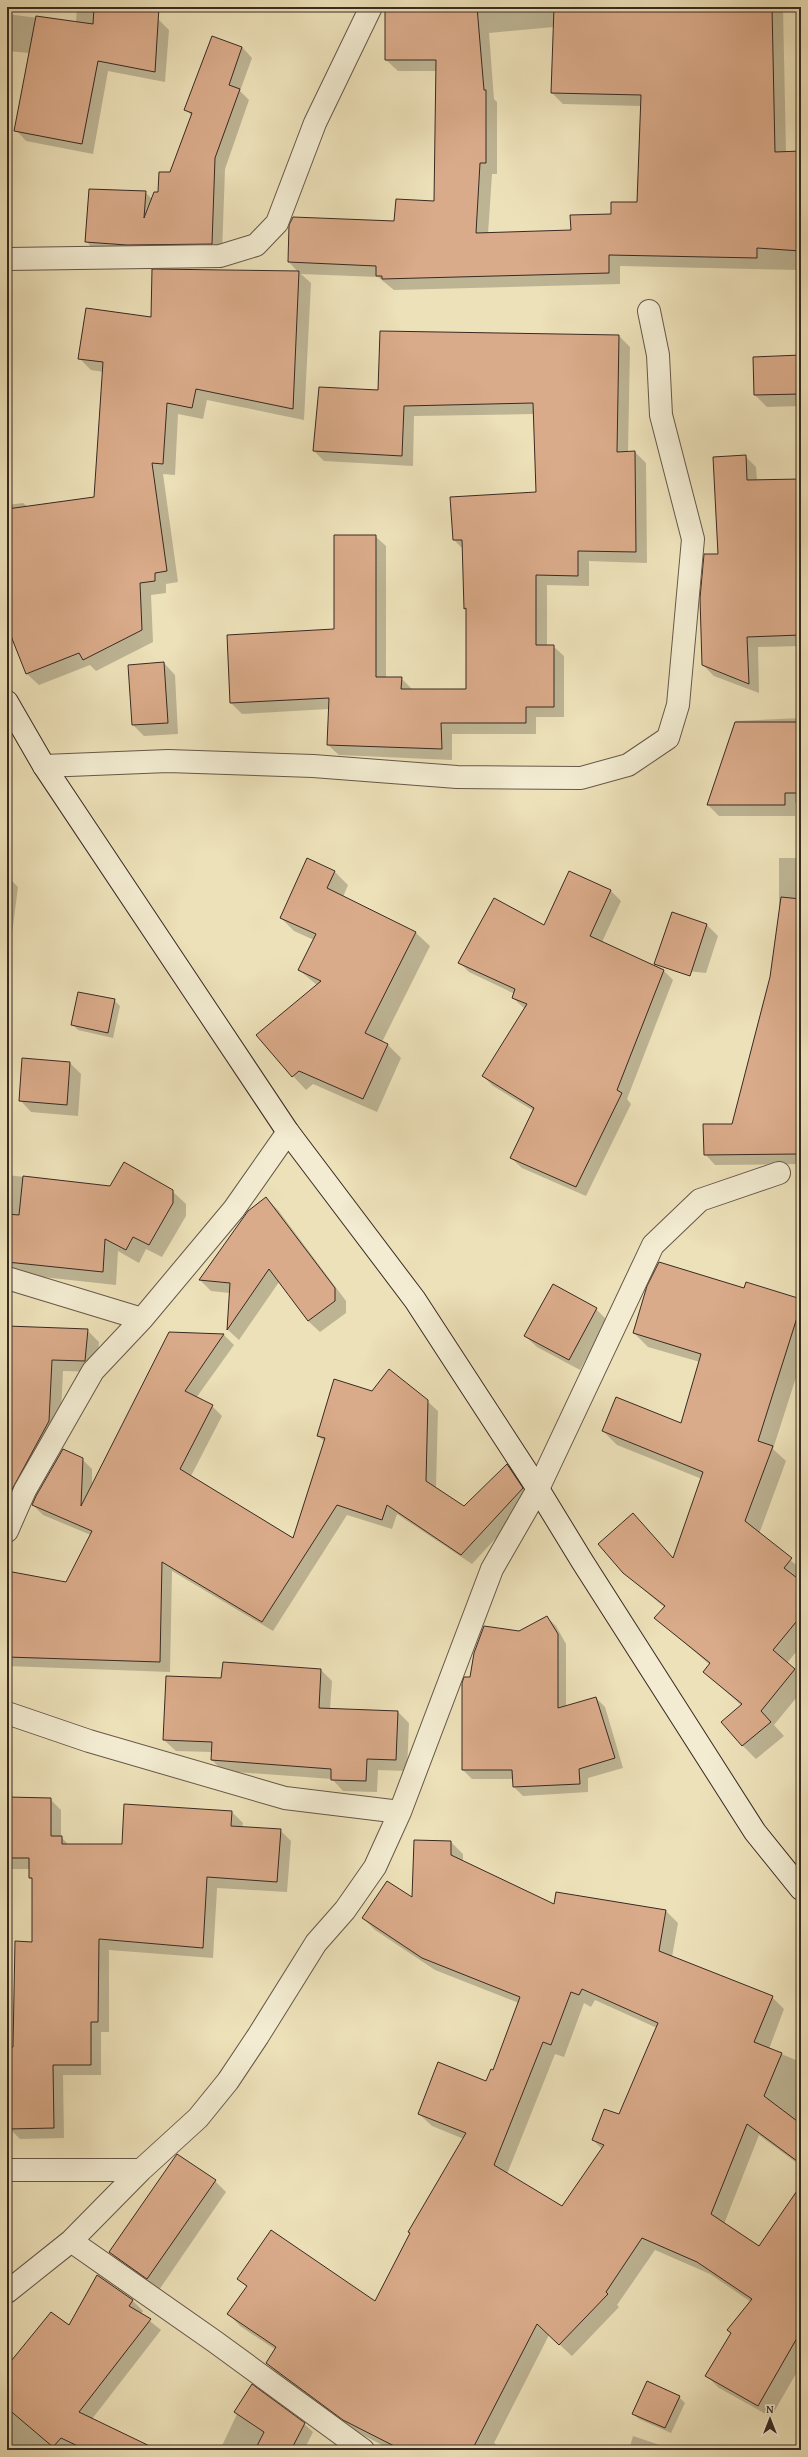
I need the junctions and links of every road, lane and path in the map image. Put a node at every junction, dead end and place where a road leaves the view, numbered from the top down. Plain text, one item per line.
1 (371, 7) edge
2 (7, 259) edge
3 (649, 311) dead end
4 (7, 702) edge
5 (44, 766) junction
6 (288, 1132) junction
7 (780, 1173) dead end
8 (7, 1278) edge
9 (142, 1319) junction
10 (538, 1489) junction
11 (7, 1531) edge
12 (7, 1713) edge
13 (400, 1812) junction
14 (801, 1889) edge
15 (7, 2170) edge
16 (141, 2170) junction
17 (71, 2241) junction
18 (7, 2292) edge
19 (363, 2450) edge

1 - 2 street
3 - 5 street
4 - 5 street
5 - 6 street
6 - 9 street
6 - 10 street
7 - 10 street
8 - 9 street
9 - 11 street
10 - 13 street
10 - 14 street
12 - 13 street
13 - 16 street
15 - 16 street
16 - 17 street
17 - 18 street
17 - 19 street

